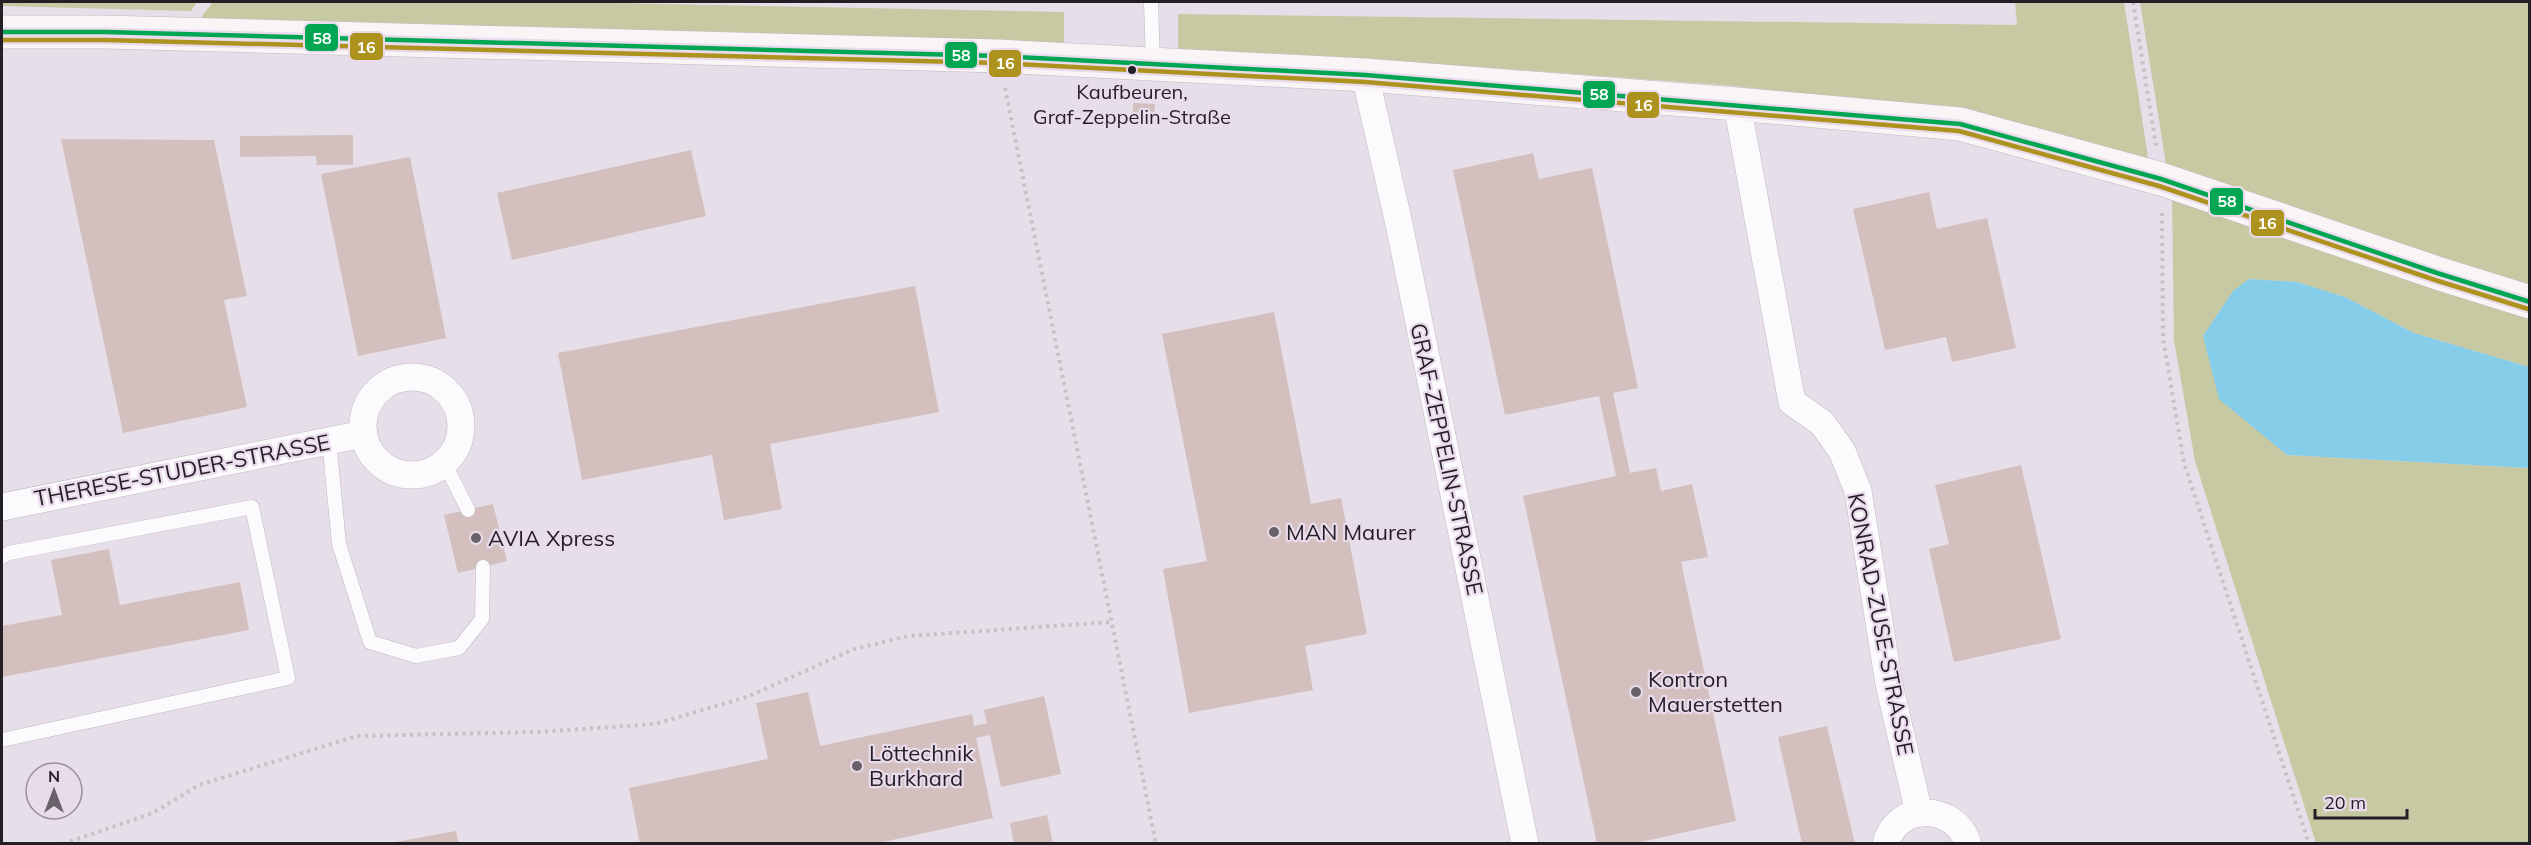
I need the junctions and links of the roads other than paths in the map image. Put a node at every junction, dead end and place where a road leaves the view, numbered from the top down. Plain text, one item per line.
1 (1151, 2) edge
2 (2, 32) edge
3 (1153, 64) junction
4 (1365, 75) junction
5 (1737, 104) junction
6 (2529, 302) edge
7 (363, 434) junction
8 (329, 440) junction
9 (444, 462) junction
10 (2, 507) edge
11 (468, 510) dead end
12 (2, 557) edge
13 (483, 567) dead end
14 (2, 740) edge
15 (1919, 813) junction
16 (1525, 843) edge
17 (1887, 843) edge
18 (1968, 843) edge

1 - 3 lane
2 - 3 street
3 - 4 street
4 - 5 street
4 - 16 street, GRAF-ZEPPELIN-STRASSE
5 - 6 street
5 - 15 street, KONRAD-ZUSE-STRASSE
7 - 8 street, THERESE-STUDER-STRASSE
7 - 9 street
7 - 9 street
8 - 10 street, THERESE-STUDER-STRASSE
8 - 13 lane
9 - 11 lane
12 - 14 lane
15 - 17 street
15 - 18 street

